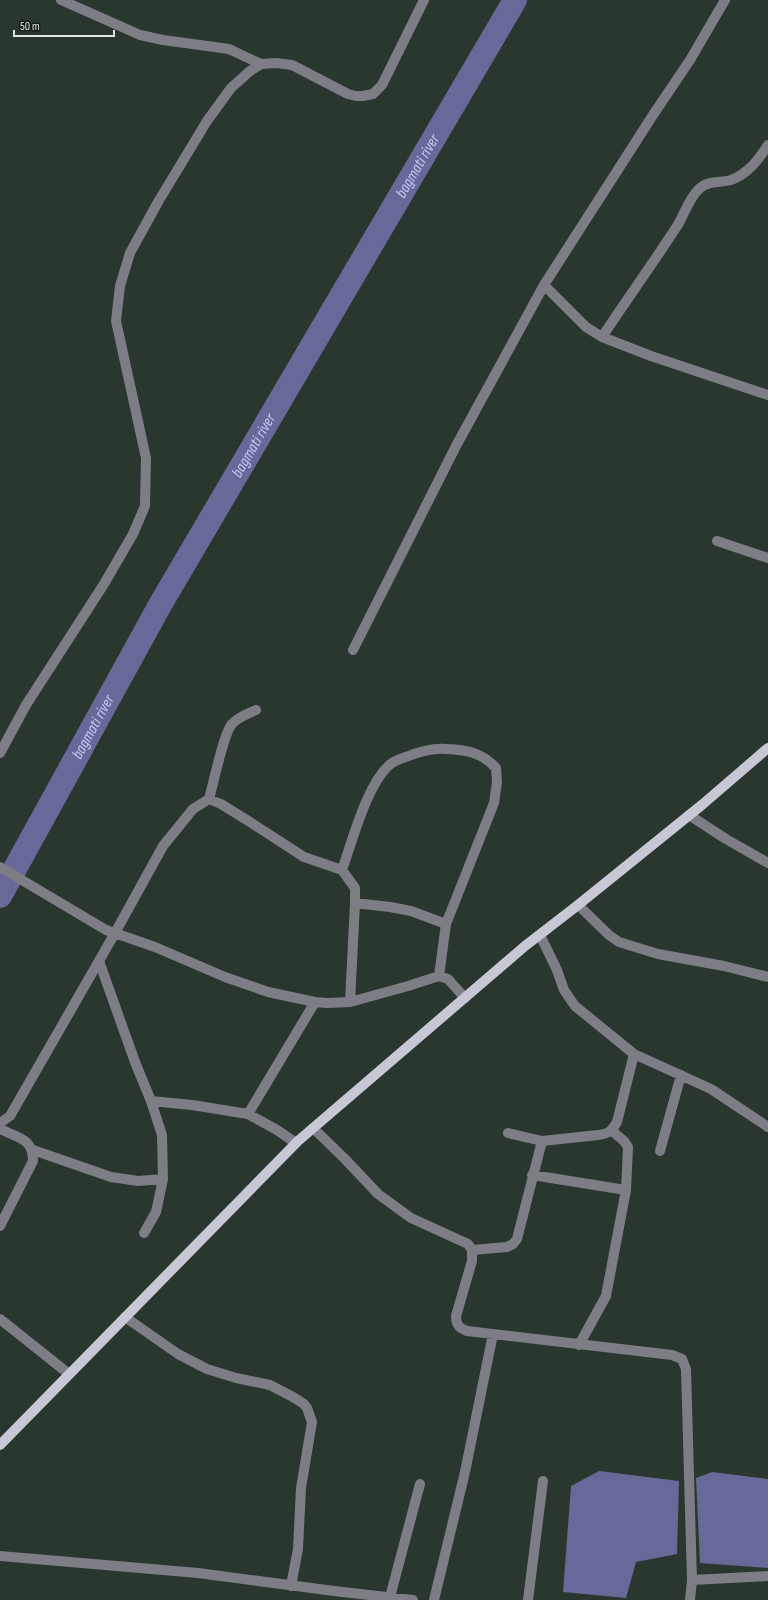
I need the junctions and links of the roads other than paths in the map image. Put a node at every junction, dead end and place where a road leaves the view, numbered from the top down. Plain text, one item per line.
1 (61, 0) edge
2 (424, 0) edge
3 (725, 0) edge
4 (261, 64) junction
5 (768, 145) edge
6 (544, 285) junction
7 (602, 337) junction
8 (768, 395) edge
9 (717, 541) dead end
10 (768, 558) edge
11 (353, 650) dead end
12 (256, 710) dead end
13 (768, 748) edge
14 (0, 753) edge
15 (210, 799) junction
16 (689, 815) junction
17 (768, 863) edge
18 (0, 867) edge
19 (342, 870) junction
20 (355, 903) junction
21 (578, 905) junction
22 (446, 924) junction
23 (110, 931) junction
24 (540, 935) junction
25 (99, 960) junction
26 (439, 976) junction
27 (768, 977) edge
28 (465, 998) junction
29 (315, 1002) junction
30 (350, 1002) junction
31 (634, 1054) junction
32 (681, 1075) junction
33 (151, 1101) junction
34 (248, 1114) junction
35 (0, 1123) edge
36 (768, 1127) edge
37 (313, 1128) junction
38 (0, 1130) edge
39 (612, 1130) junction
40 (508, 1133) dead end
41 (542, 1141) junction
42 (296, 1143) junction
43 (33, 1150) junction
44 (660, 1151) dead end
45 (532, 1175) junction
46 (163, 1179) junction
47 (626, 1190) junction
48 (0, 1226) edge
49 (144, 1233) dead end
50 (472, 1250) junction
51 (125, 1317) junction
52 (0, 1319) edge
53 (493, 1334) junction
54 (579, 1344) junction
55 (69, 1374) junction
56 (0, 1445) edge
57 (543, 1481) dead end
58 (420, 1484) dead end
59 (0, 1556) edge
60 (768, 1576) edge
61 (692, 1580) junction
62 (291, 1586) junction
63 (384, 1598) edge
64 (413, 1600) edge
65 (434, 1600) edge
66 (528, 1600) edge
67 (690, 1600) edge

1 - 4 street
2 - 4 street
3 - 6 street
4 - 14 street
5 - 7 street
6 - 7 street
6 - 11 street
7 - 8 street
9 - 10 street
12 - 15 street
13 - 16 main road
15 - 19 street
15 - 23 street
16 - 17 street
16 - 21 main road
18 - 23 street
19 - 20 street
19 - 22 street
20 - 22 street
20 - 30 street
21 - 24 main road
21 - 27 street
22 - 26 street
23 - 25 street
23 - 29 street
24 - 28 main road
24 - 31 street
25 - 33 street
25 - 35 street
26 - 28 street
26 - 30 street
28 - 37 main road
29 - 30 street
29 - 34 street
31 - 32 street
31 - 39 street
32 - 36 street
32 - 44 street
33 - 34 street
33 - 46 street
34 - 42 street
37 - 42 main road
37 - 50 street
38 - 43 street
39 - 41 street
39 - 47 street
40 - 41 street
41 - 45 street
42 - 51 main road
43 - 46 street
43 - 48 street
45 - 47 street
45 - 50 street
46 - 49 street
47 - 54 street
50 - 53 street
51 - 55 main road
51 - 62 street
52 - 55 street
53 - 54 street
53 - 65 street
54 - 61 street
55 - 56 main road
57 - 66 street
58 - 63 street
59 - 62 street
60 - 61 street
61 - 67 street
62 - 63 street
63 - 64 street

